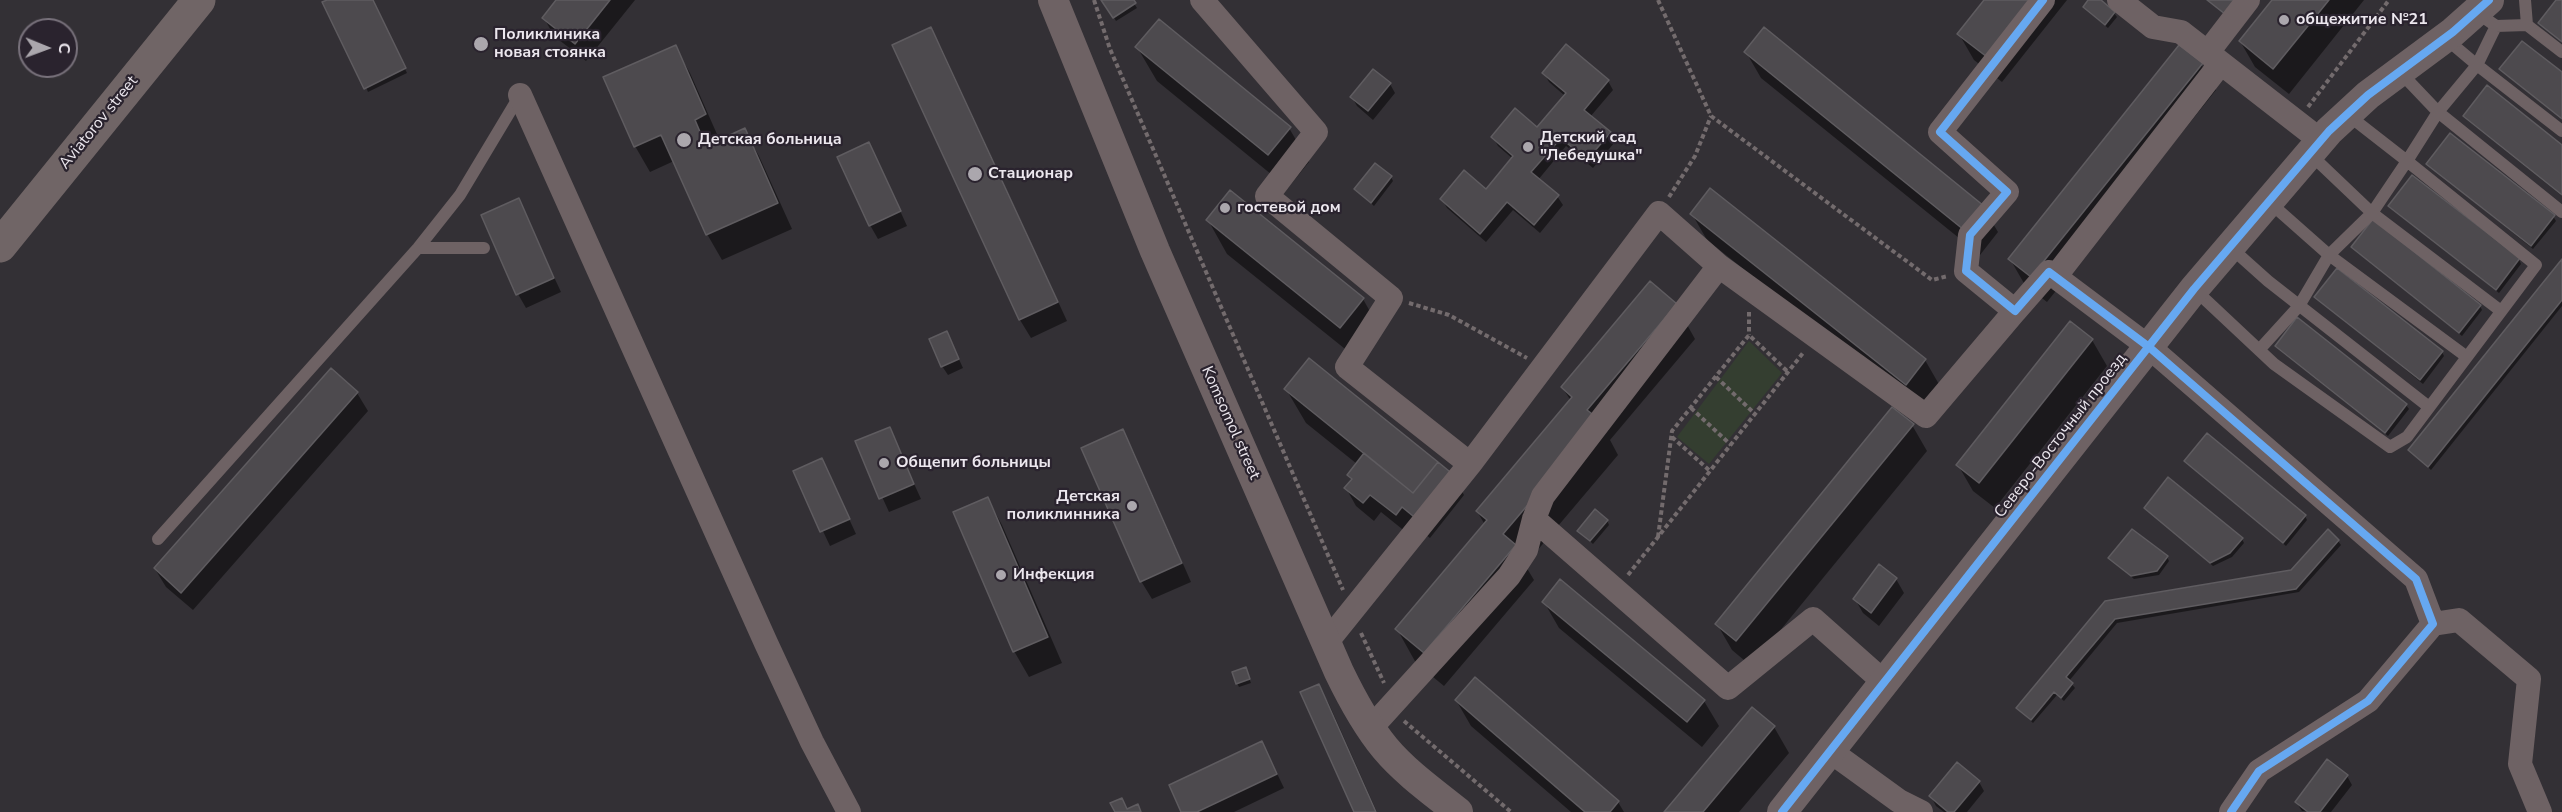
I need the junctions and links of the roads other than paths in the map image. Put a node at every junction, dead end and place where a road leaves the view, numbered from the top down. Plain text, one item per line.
1 (199, 0) edge
2 (1053, 0) edge
3 (1202, 0) edge
4 (2043, 0) edge
5 (2119, 0) edge
6 (2248, 0) edge
7 (2525, 0) edge
8 (2487, 13) edge
9 (2527, 25) junction
10 (2445, 38) junction
11 (2562, 52) edge
12 (2214, 58) junction
13 (2477, 65) junction
14 (2400, 72) junction
15 (520, 95) joint
16 (2438, 112) junction
17 (2347, 114) junction
18 (2562, 131) edge
19 (2315, 147) junction
20 (2407, 161) junction
21 (2268, 201) junction
22 (2562, 212) edge
23 (2372, 213) junction
24 (0, 246) edge
25 (2230, 246) junction
26 (484, 248) dead end
27 (418, 249) junction
28 (2329, 255) junction
29 (1719, 266) junction
30 (2055, 277) junction
31 (2194, 289) junction
32 (2299, 306) junction
33 (2015, 311) junction
34 (2501, 311) junction
35 (2149, 347) junction
36 (2259, 350) junction
37 (2467, 357) junction
38 (2429, 407) junction
39 (1470, 464) junction
40 (1533, 519) junction
41 (158, 539) dead end
42 (2433, 624) junction
43 (1326, 643) junction
44 (1884, 682) junction
45 (1370, 729) junction
46 (1830, 751) junction
47 (849, 812) edge
48 (1458, 812) edge
49 (1782, 812) edge
50 (1921, 812) edge
51 (2231, 812) edge
52 (2540, 812) edge

1 - 24 main road, Aviatorov street
2 - 43 street, Komsomol street
3 - 39 street
4 - 33 street
5 - 12 street
6 - 12 street
7 - 9 lane
8 - 9 lane
8 - 10 street, Северо-Восточный проезд
8 - 13 lane
9 - 11 lane
10 - 13 lane
10 - 14 street, Северо-Восточный проезд
12 - 19 street
12 - 30 street
13 - 16 lane
13 - 18 lane
14 - 16 lane
14 - 17 street, Северо-Восточный проезд
15 - 27 lane
15 - 47 street
16 - 20 lane
16 - 22 lane
17 - 19 street, Северо-Восточный проезд
17 - 20 lane
19 - 21 street, Северо-Восточный проезд
19 - 23 lane
20 - 23 lane
20 - 34 lane
21 - 25 street, Северо-Восточный проезд
21 - 28 lane
23 - 28 lane
23 - 34 lane
25 - 31 street, Северо-Восточный проезд
25 - 32 lane
26 - 27 lane
27 - 41 lane
28 - 32 lane
28 - 37 lane
29 - 33 street
29 - 39 street
29 - 40 street
30 - 33 street
30 - 35 street
31 - 35 street, Северо-Восточный проезд
31 - 36 lane
32 - 36 lane
32 - 38 lane
34 - 37 lane
35 - 42 street
35 - 44 street, Северо-Восточный проезд
36 - 38 lane
37 - 38 lane
39 - 43 street
40 - 44 street
40 - 45 street
42 - 51 street
42 - 52 street
43 - 45 street, Komsomol street
44 - 46 street, Северо-Восточный проезд
45 - 48 street, Komsomol street
46 - 49 street, Северо-Восточный проезд
46 - 50 street

